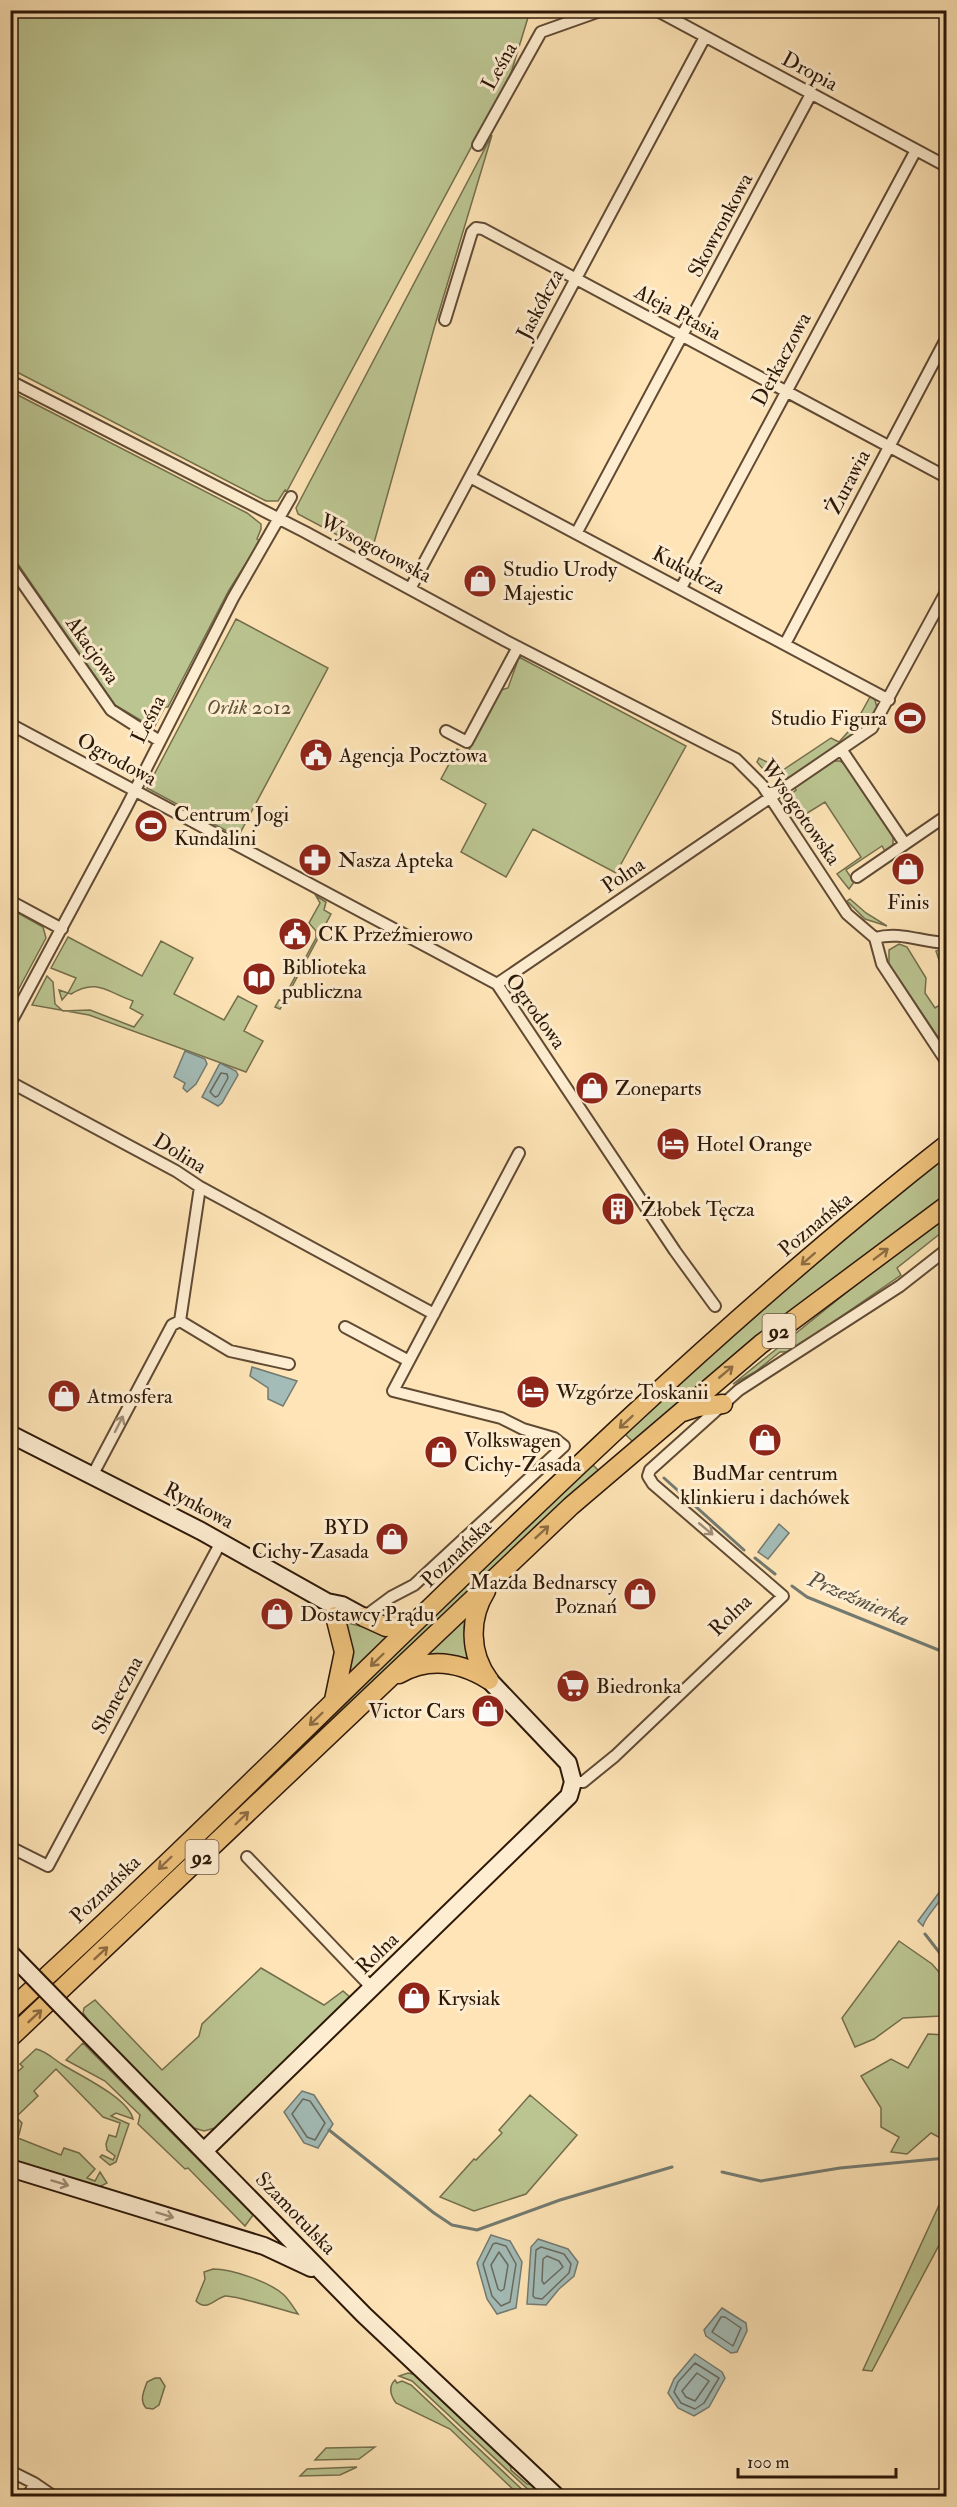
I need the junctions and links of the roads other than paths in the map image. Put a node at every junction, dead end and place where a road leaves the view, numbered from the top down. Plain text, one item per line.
1 (603, 10) edge
2 (656, 10) edge
3 (705, 37) junction
4 (811, 94) junction
5 (478, 145) dead end
6 (916, 150) junction
7 (946, 166) edge
8 (575, 279) junction
9 (445, 320) dead end
10 (683, 336) junction
11 (946, 339) edge
12 (10, 381) edge
13 (786, 392) junction
14 (889, 447) junction
15 (470, 477) junction
16 (946, 477) edge
17 (291, 497) dead end
18 (278, 519) junction
19 (577, 532) junction
20 (10, 565) edge
21 (681, 588) junction
22 (410, 589) junction
23 (946, 592) edge
24 (785, 644) junction
25 (518, 647) junction
26 (889, 700) junction
27 (10, 723) edge
28 (446, 731) dead end
29 (158, 740) junction
30 (841, 749) junction
31 (134, 791) junction
32 (771, 797) junction
33 (946, 816) edge
34 (905, 844) junction
35 (857, 877) dead end
36 (10, 902) edge
37 (62, 929) junction
38 (875, 938) junction
39 (946, 943) edge
40 (497, 984) junction
41 (10, 1024) edge
42 (946, 1060) edge
43 (10, 1082) edge
44 (946, 1145) edge
45 (519, 1153) dead end
46 (200, 1188) junction
47 (946, 1206) edge
48 (946, 1250) edge
49 (716, 1306) dead end
50 (434, 1314) junction
51 (180, 1321) junction
52 (345, 1327) dead end
53 (409, 1361) junction
54 (289, 1364) dead end
55 (723, 1404) junction
56 (669, 1421) junction
57 (10, 1434) edge
58 (92, 1476) junction
59 (221, 1542) junction
60 (500, 1572) junction
61 (331, 1609) junction
62 (364, 1617) junction
63 (420, 1619) junction
64 (489, 1680) junction
65 (373, 1693) junction
66 (334, 1702) junction
67 (573, 1782) junction
68 (10, 1847) edge
69 (247, 1857) dead end
70 (10, 1953) edge
71 (372, 1988) junction
72 (10, 2010) edge
73 (10, 2038) edge
74 (204, 2151) junction
75 (10, 2168) edge
76 (336, 2286) junction
77 (10, 2471) edge
78 (34, 2483) junction
79 (29, 2496) edge
80 (53, 2496) edge
81 (556, 2496) edge

1 - 5 street, Leśna
2 - 3 street, Dropia
3 - 4 street, Dropia
3 - 8 street, Jaskółcza
4 - 6 street, Dropia
4 - 10 street, Skowronkowa
6 - 7 street, Dropia
6 - 13 street, Derkaczowa
8 - 9 street, Aleja Ptasia
8 - 10 street, Aleja Ptasia
8 - 15 street, Jaskółcza
10 - 13 street, Aleja Ptasia
10 - 19 street, Skowronkowa
11 - 14 street, Żurawia
12 - 18 street, Wysogotowska
13 - 14 street, Aleja Ptasia
13 - 21 street, Derkaczowa
14 - 16 street, Aleja Ptasia
14 - 24 street, Żurawia
15 - 19 street, Kukułcza
15 - 22 street, Jaskółcza
17 - 18 street, Leśna
18 - 22 street, Wysogotowska
18 - 29 street, Leśna
19 - 21 street, Kukułcza
20 - 29 street, Akacjowa
21 - 24 street, Kukułcza
22 - 25 street, Wysogotowska
23 - 26 street, Polna
24 - 26 street, Kukułcza
25 - 28 street
25 - 32 street, Wysogotowska
26 - 30 street, Polna
27 - 31 street, Ogrodowa
29 - 31 street, Leśna
30 - 32 street, Polna
30 - 34 street
31 - 37 street, Leśna
31 - 40 street, Ogrodowa
32 - 38 street, Wysogotowska
32 - 40 street, Polna
33 - 34 street
34 - 35 street
36 - 37 street
37 - 41 street, Leśna
38 - 39 street
38 - 42 street
40 - 49 street, Ogrodowa
43 - 46 street, Dolina
44 -> 63 main road, Poznańska / 92
45 - 50 street
46 - 50 street, Dolina
46 - 51 street
56 -> 47 main road, Poznańska / 92
48 - 55 street
50 - 53 street
51 - 54 street
58 -> 51 street
52 - 53 street
53 - 62 street, Poznańska
55 - 56 main road
55 -> 67 street, Rolna
60 -> 56 main road, Poznańska / 92
57 - 58 street, Rynkowa
58 - 59 street, Rynkowa
59 - 61 street, Rynkowa
59 - 68 street, Słoneczna
60 - 64 main road
60 - 65 main road, Poznańska / 92
61 - 62 street, Rynkowa
61 - 66 main road
62 - 63 main road
63 -> 66 main road, Poznańska / 92
64 - 65 main road
64 - 67 street
73 -> 65 main road, Poznańska / 92
66 -> 72 main road, Poznańska / 92
67 - 71 street, Rolna
69 - 71 street
70 - 74 street, Szamotulska, bridge
71 - 74 street, Rolna
74 - 76 street, Szamotulska
75 -> 76 street
76 - 81 street, Szamotulska
77 - 78 street
78 - 79 street
78 - 80 street

